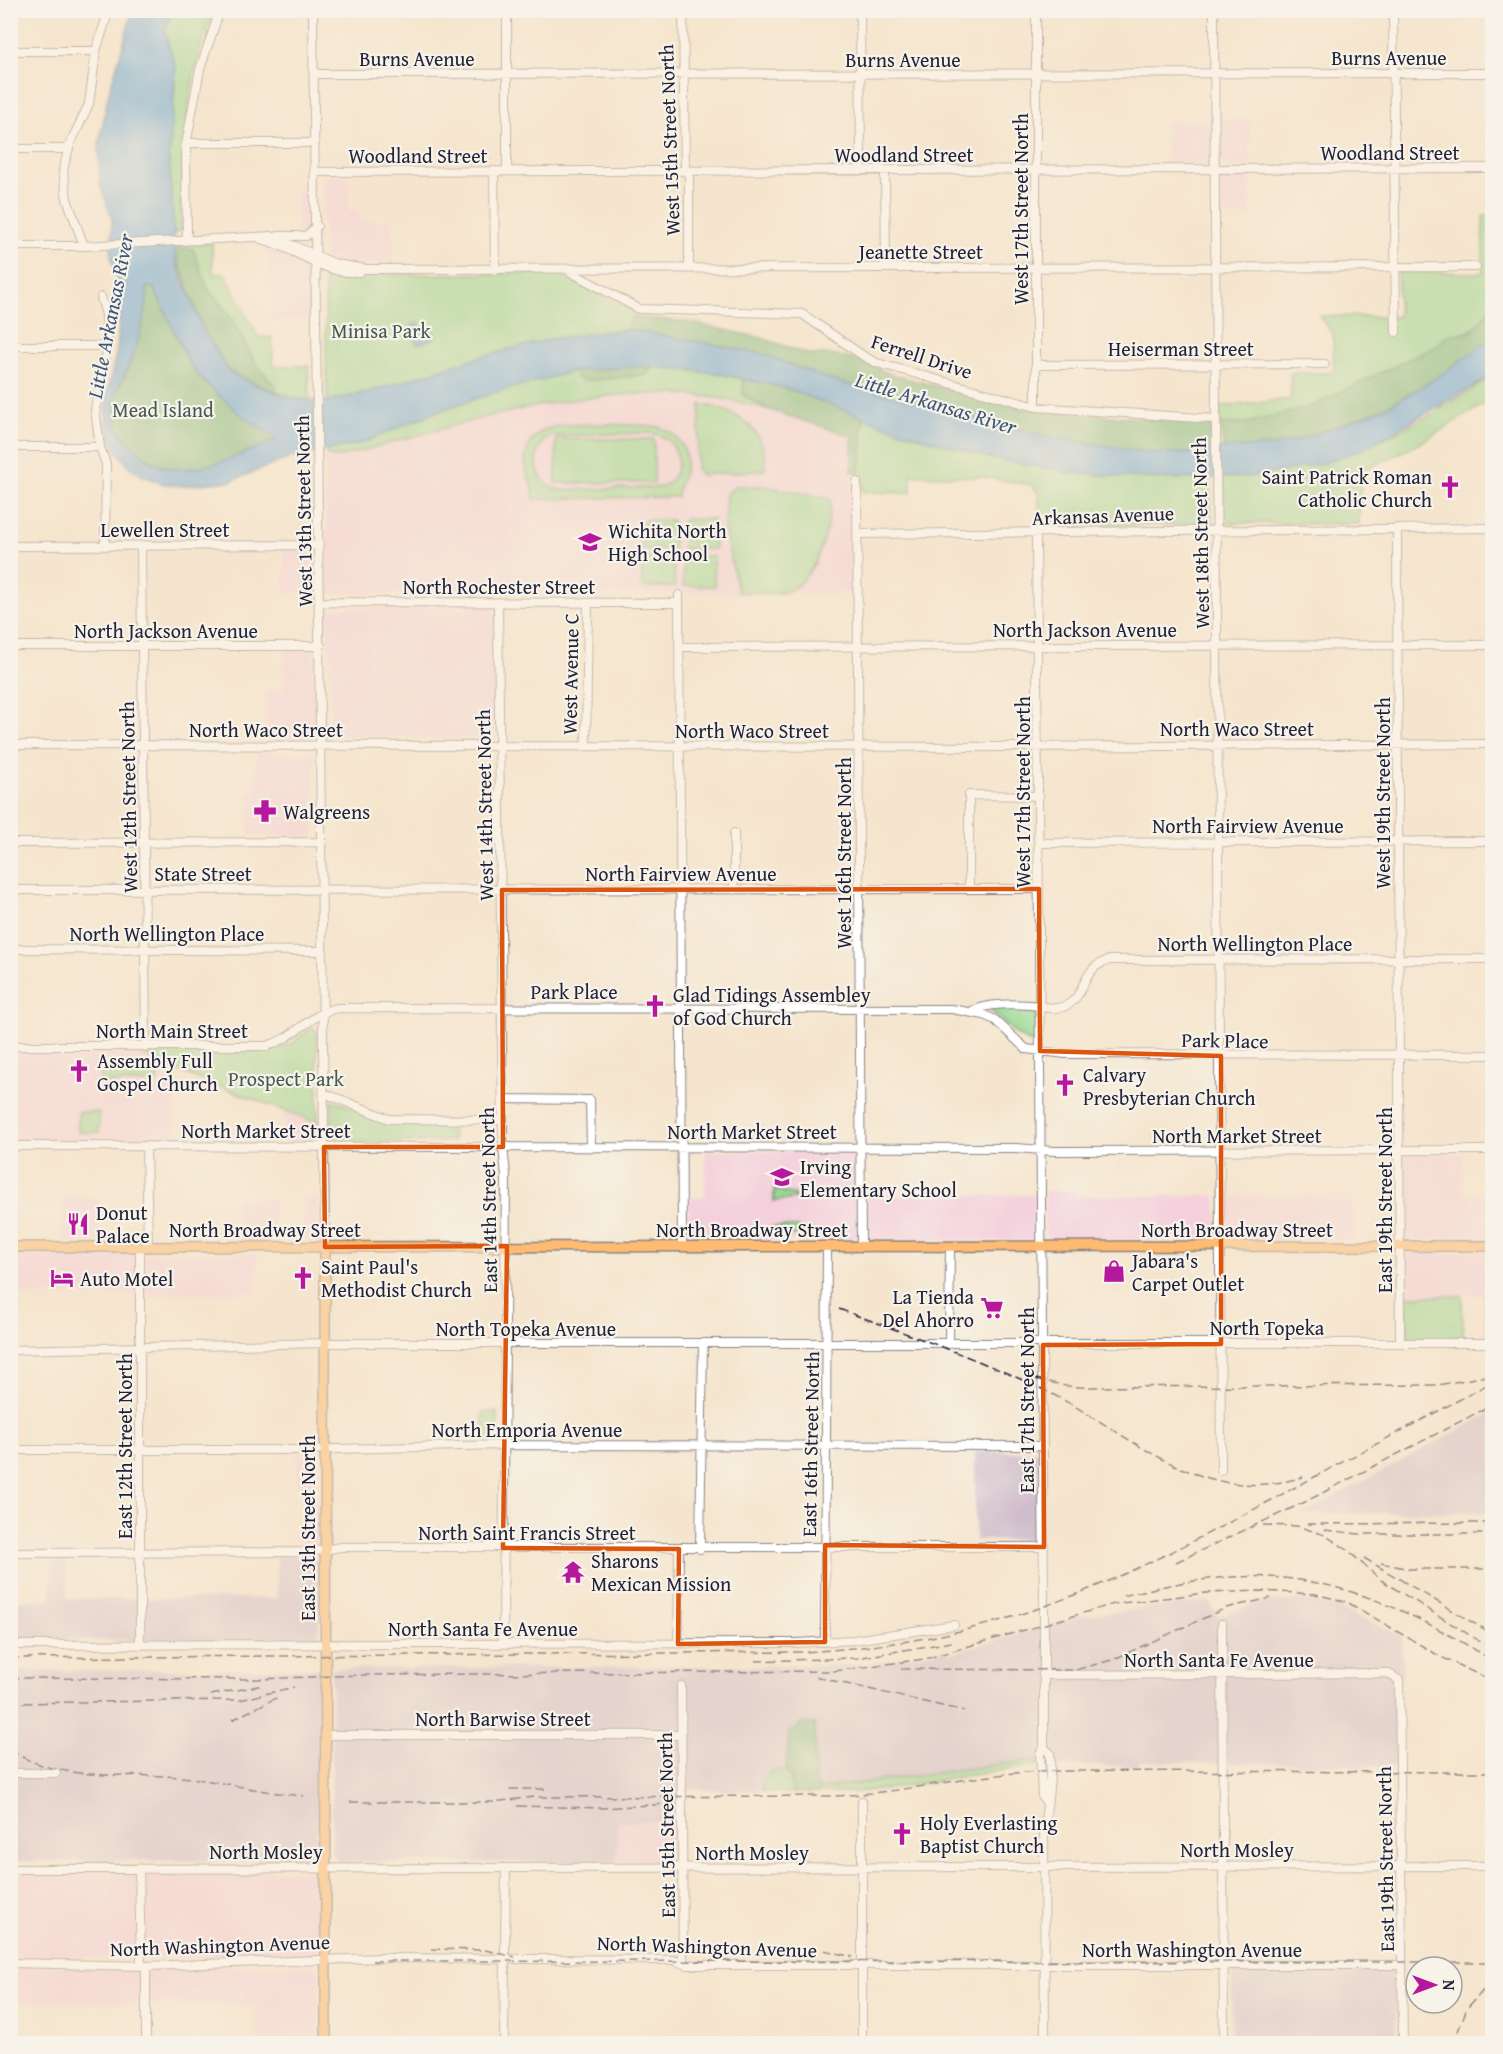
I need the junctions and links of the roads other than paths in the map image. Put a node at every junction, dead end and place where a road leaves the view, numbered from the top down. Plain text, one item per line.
1 (109, 10) edge
2 (220, 10) edge
3 (313, 10) edge
4 (507, 10) edge
5 (683, 10) edge
6 (860, 10) edge
7 (1036, 10) edge
8 (1214, 10) edge
9 (1393, 10) edge
10 (10, 51) edge
11 (96, 51) junction
12 (1492, 73) edge
13 (314, 74) junction
14 (683, 74) junction
15 (1214, 74) junction
16 (1393, 74) junction
17 (507, 75) junction
18 (1037, 75) junction
19 (860, 76) junction
20 (187, 143) junction
21 (315, 143) junction
22 (10, 149) edge
23 (69, 149) junction
24 (1492, 168) edge
25 (686, 169) junction
26 (1394, 169) junction
27 (861, 170) junction
28 (1036, 170) junction
29 (1215, 170) junction
30 (494, 171) junction
31 (507, 171) junction
32 (885, 171) junction
33 (316, 172) junction
34 (317, 226) junction
35 (271, 236) junction
36 (254, 237) junction
37 (187, 238) junction
38 (10, 246) edge
39 (84, 246) junction
40 (318, 259) junction
41 (1395, 266) junction
42 (1037, 267) junction
43 (1215, 267) junction
44 (1476, 267) dead end
45 (886, 268) junction
46 (366, 269) junction
47 (689, 269) junction
48 (495, 270) junction
49 (568, 270) junction
50 (342, 272) junction
51 (317, 282) junction
52 (101, 297) dead end
53 (1396, 332) dead end
54 (10, 346) edge
55 (108, 346) junction
56 (1216, 364) junction
57 (1324, 364) dead end
58 (1037, 365) junction
59 (1036, 407) junction
60 (1214, 419) junction
61 (10, 447) edge
62 (100, 447) junction
63 (857, 482) dead end
64 (1397, 528) junction
65 (1492, 528) edge
66 (1217, 529) junction
67 (1036, 533) junction
68 (858, 534) junction
69 (319, 545) junction
70 (10, 546) edge
71 (105, 546) junction
72 (141, 546) junction
73 (320, 602) junction
74 (498, 603) junction
75 (588, 603) junction
76 (1398, 644) junction
77 (1217, 645) junction
78 (1492, 645) edge
79 (10, 646) edge
80 (142, 646) junction
81 (321, 646) junction
82 (1038, 646) junction
83 (679, 647) junction
84 (858, 647) junction
85 (1218, 744) junction
86 (1398, 744) junction
87 (1492, 744) edge
88 (10, 745) edge
89 (144, 745) junction
90 (321, 746) junction
91 (500, 746) junction
92 (586, 746) junction
93 (679, 746) junction
94 (859, 746) junction
95 (1038, 746) junction
96 (1039, 796) junction
97 (734, 833) dead end
98 (1219, 841) junction
99 (1399, 841) junction
100 (1492, 841) edge
101 (322, 842) junction
102 (10, 843) edge
103 (145, 843) junction
104 (1039, 843) junction
105 (145, 889) junction
106 (860, 889) junction
107 (969, 889) junction
108 (1039, 889) junction
109 (10, 890) edge
110 (322, 890) junction
111 (502, 890) junction
112 (681, 890) junction
113 (735, 890) junction
114 (10, 949) edge
115 (145, 950) junction
116 (323, 951) junction
117 (1492, 958) edge
118 (1400, 959) junction
119 (1220, 960) junction
120 (502, 1007) junction
121 (1040, 1007) junction
122 (681, 1008) junction
123 (861, 1008) junction
124 (322, 1012) junction
125 (970, 1012) junction
126 (10, 1047) edge
127 (146, 1047) junction
128 (1040, 1051) junction
129 (1221, 1056) junction
130 (1492, 1056) edge
131 (1401, 1057) junction
132 (324, 1093) junction
133 (503, 1099) junction
134 (503, 1120) junction
135 (10, 1146) edge
136 (146, 1146) junction
137 (324, 1147) junction
138 (503, 1148) junction
139 (591, 1148) junction
140 (683, 1148) junction
141 (861, 1148) junction
142 (1041, 1150) junction
143 (1401, 1150) junction
144 (1492, 1150) edge
145 (1221, 1152) junction
146 (507, 1246) junction
147 (1221, 1246) junction
148 (1401, 1246) junction
149 (1492, 1246) edge
150 (144, 1247) junction
151 (325, 1247) junction
152 (682, 1247) junction
153 (827, 1247) junction
154 (861, 1247) junction
155 (950, 1247) junction
156 (1042, 1247) junction
157 (10, 1248) edge
158 (326, 1343) junction
159 (703, 1343) junction
160 (827, 1343) junction
161 (1400, 1343) junction
162 (1492, 1343) edge
163 (949, 1344) junction
164 (1221, 1344) junction
165 (505, 1345) junction
166 (1042, 1345) junction
167 (141, 1347) junction
168 (10, 1350) edge
169 (504, 1445) junction
170 (703, 1446) junction
171 (1043, 1446) junction
172 (325, 1448) junction
173 (825, 1448) junction
174 (140, 1449) junction
175 (10, 1450) edge
176 (1221, 1470) dead end
177 (825, 1545) junction
178 (1044, 1547) junction
179 (503, 1548) junction
180 (325, 1549) junction
181 (679, 1549) junction
182 (700, 1549) junction
183 (140, 1552) junction
184 (10, 1553) edge
185 (1222, 1624) dead end
186 (954, 1625) dead end
187 (825, 1642) junction
188 (503, 1644) junction
189 (678, 1644) junction
190 (10, 1645) edge
191 (140, 1645) junction
192 (325, 1645) junction
193 (1043, 1675) junction
194 (1395, 1675) joint
195 (1223, 1676) junction
196 (681, 1686) dead end
197 (326, 1735) junction
198 (681, 1735) junction
199 (10, 1773) edge
200 (56, 1773) dead end
201 (861, 1801) dead end
202 (1223, 1865) junction
203 (1402, 1866) junction
204 (1492, 1866) edge
205 (139, 1868) junction
206 (326, 1868) junction
207 (506, 1868) junction
208 (1044, 1868) junction
209 (10, 1869) edge
210 (683, 1869) junction
211 (861, 1869) junction
212 (326, 1958) junction
213 (504, 1959) junction
214 (10, 1963) edge
215 (683, 1964) junction
216 (1044, 1965) junction
217 (1402, 1965) junction
218 (143, 1966) junction
219 (862, 1966) junction
220 (1224, 1966) junction
221 (146, 2043) edge
222 (326, 2043) edge
223 (504, 2043) edge
224 (862, 2043) edge
225 (1045, 2043) edge
226 (1224, 2043) edge
227 (1403, 2043) edge

1 - 11 street
2 - 20 street
3 - 13 street, West 13th Street North
4 - 17 street
5 - 14 street, West 15th Street North
6 - 19 street
7 - 18 street, West 17th Street North
8 - 15 street, West 18th Street North
9 - 16 street
10 - 11 street
11 - 23 street
12 - 16 street, Burns Avenue
13 - 17 street, Burns Avenue
13 - 21 street, West 13th Street North
14 - 17 street, Burns Avenue
14 - 19 street, Burns Avenue
14 - 25 street, West 15th Street North
15 - 16 street, Burns Avenue
15 - 18 street, Burns Avenue
15 - 29 street, West 18th Street North
16 - 26 street
17 - 31 street
18 - 19 street, Burns Avenue
18 - 28 street, West 17th Street North
19 - 27 street
20 - 21 street
20 - 37 street
21 - 33 street, West 13th Street North
22 - 23 street
23 - 39 street
24 - 26 street, Woodland Street
25 - 27 street, Woodland Street
25 - 31 street, Woodland Street
25 - 47 street, West 15th Street North
26 - 29 street, Woodland Street
26 - 41 street
27 - 32 street, Woodland Street
28 - 29 street, Woodland Street
28 - 32 street, Woodland Street
28 - 42 street, West 17th Street North
29 - 43 street, West 18th Street North
30 - 31 street, Woodland Street
30 - 33 street, Woodland Street
30 - 48 street
32 - 45 street
33 - 34 street, West 13th Street North
34 - 35 street
34 - 40 street, West 13th Street North
35 - 36 street
35 - 40 street
36 - 37 street
36 - 40 street
37 - 39 street
38 - 39 street
40 - 46 street, Jeanette Street
40 - 50 street, Jeanette Street
40 - 51 street, West 13th Street North
41 - 43 street, Jeanette Street
41 - 44 street, Jeanette Street
41 - 53 street
42 - 43 street, Jeanette Street
42 - 45 street, Jeanette Street
42 - 58 street, West 17th Street North
43 - 56 street, West 18th Street North
45 - 47 street, Jeanette Street
46 - 48 street, Jeanette Street
46 - 50 street, Jeanette Street
47 - 49 street, Jeanette Street
48 - 49 street, Jeanette Street
49 - 59 street, Ferrell Drive
50 - 51 street
51 - 69 street, West 13th Street North
52 - 55 street
54 - 55 street
55 - 62 street
56 - 57 street, Heiserman Street
56 - 58 street, Heiserman Street
56 - 60 street, West 18th Street North
58 - 59 street, West 17th Street North
59 - 60 street, Ferrell Drive
60 - 66 street, West 18th Street North
61 - 62 street
62 - 71 street
63 - 68 street, West 16th Street North
64 - 65 street, Arkansas Avenue
64 - 66 street, Arkansas Avenue
64 - 76 street, West 19th Street North
66 - 67 street, Arkansas Avenue
66 - 77 street, West 18th Street North
67 - 68 street, Arkansas Avenue
67 - 82 street, West 17th Street North
68 - 84 street, West 16th Street North
69 - 72 street, Lewellen Street
69 - 73 street, West 13th Street North
70 - 71 street, Lewellen Street
71 - 72 street, Lewellen Street
72 - 80 street, West 12th Street North
73 - 74 street, North Rochester Street
73 - 81 street, West 13th Street North
74 - 75 street, North Rochester Street
74 - 91 street, West 14th Street North
75 - 83 street, North Rochester Street
75 - 92 street, West Avenue C
76 - 77 street, North Jackson Avenue
76 - 78 street, North Jackson Avenue
76 - 86 street, West 19th Street North
77 - 82 street, North Jackson Avenue
77 - 85 street, West 18th Street North
79 - 80 street, North Jackson Avenue
80 - 81 street, North Jackson Avenue
80 - 89 street, West 12th Street North
81 - 90 street, West 13th Street North
82 - 84 street, North Jackson Avenue
82 - 95 street, West 17th Street North
83 - 84 street, North Jackson Avenue
83 - 93 street
84 - 94 street, West 16th Street North
85 - 86 street, North Waco Street
85 - 95 street, North Waco Street
85 - 98 street, West 18th Street North
86 - 87 street, North Waco Street
86 - 99 street, West 19th Street North
88 - 89 street, North Waco Street
89 - 90 street, North Waco Street
89 - 103 street, West 12th Street North
90 - 91 street, North Waco Street
90 - 101 street, West 13th Street North
91 - 92 street, North Waco Street
91 - 111 street, West 14th Street North
92 - 93 street, North Waco Street
93 - 94 street, North Waco Street
93 - 112 street
94 - 95 street, North Waco Street
94 - 106 street, West 16th Street North
95 - 96 street, West 17th Street North
96 - 104 street, West 17th Street North
96 - 107 street
97 - 113 street
98 - 99 street, North Fairview Avenue
98 - 104 street, North Fairview Avenue
98 - 119 street, West 18th Street North
99 - 100 street, North Fairview Avenue
99 - 118 street, West 19th Street North
101 - 103 street
101 - 110 street, West 13th Street North
102 - 103 street
103 - 105 street, West 12th Street North
104 - 108 street, West 17th Street North
105 - 109 street, State Street
105 - 110 street, State Street
105 - 115 street, West 12th Street North
106 - 107 street, North Fairview Avenue
106 - 113 street, North Fairview Avenue
106 - 123 street, West 16th Street North
107 - 108 street, North Fairview Avenue
108 - 121 street, West 17th Street North
110 - 111 street, North Fairview Avenue
110 - 116 street, West 13th Street North
111 - 112 street, North Fairview Avenue
111 - 120 street, West 14th Street North
112 - 113 street, North Fairview Avenue
112 - 122 street
114 - 115 street, North Wellington Place
115 - 116 street, North Wellington Place
115 - 127 street, West 12th Street North
116 - 124 street, West 13th Street North
117 - 118 street, North Wellington Place
118 - 119 street, North Wellington Place
118 - 131 street, West 19th Street North
119 - 121 street, North Wellington Place
119 - 129 street, West 18th Street North
120 - 122 street, Park Place
120 - 124 street, Park Place
120 - 133 street, East 14th Street North
121 - 125 street, Park Place
121 - 128 street, West 17th Street North
122 - 123 street, Park Place
122 - 140 street
123 - 125 street, Park Place
123 - 141 street
124 - 127 street, North Main Street
124 - 132 street, East 13th Street North
125 - 128 street, Park Place
126 - 127 street, North Main Street
128 - 129 street, Park Place
128 - 142 street, East 17th Street North
129 - 131 street, Park Place
129 - 145 street, West 18th Street North
130 - 131 street, Park Place
131 - 143 street, East 19th Street North
132 - 134 street
132 - 137 street, East 13th Street North
133 - 134 street, East 14th Street North
133 - 139 street
134 - 138 street, East 14th Street North
135 - 136 street, North Market Street
136 - 137 street, North Market Street
136 - 150 street, East 12th Street North
137 - 138 street, North Market Street
137 - 151 street, East 13th Street North
138 - 139 street, North Market Street
138 - 146 street, East 14th Street North
139 - 140 street, North Market Street
140 - 141 street, North Market Street
140 - 152 street
141 - 142 street, North Market Street
141 - 154 street
142 - 145 street, North Market Street
142 - 156 street, East 17th Street North
143 - 144 street, North Market Street
143 - 145 street, North Market Street
143 - 148 street, East 19th Street North
145 - 147 street, West 18th Street North
146 - 151 main road, North Broadway Street
146 - 152 main road, North Broadway Street
146 - 165 street, East 14th Street North
147 - 148 main road, North Broadway Street
147 - 156 main road, North Broadway Street
147 - 164 street, West 18th Street North
148 - 149 main road, North Broadway Street
148 - 161 street, East 19th Street North
150 - 151 main road, North Broadway Street
150 - 157 main road, North Broadway Street
150 - 167 street, East 12th Street North
151 - 158 main road, East 13th Street North
152 - 153 main road, North Broadway Street
153 - 154 main road, North Broadway Street
153 - 160 street, East 16th Street North
154 - 155 main road, North Broadway Street
155 - 156 main road, North Broadway Street
155 - 163 street
156 - 166 street, East 17th Street North
158 - 165 street, North Topeka Avenue
158 - 167 street, North Topeka Avenue
158 - 172 main road, East 13th Street North
159 - 160 street, North Topeka Avenue
159 - 165 street, North Topeka Avenue
159 - 170 street
160 - 163 street, North Topeka Avenue
160 - 173 street, East 16th Street North
161 - 162 street, North Topeka
161 - 164 street, North Topeka
163 - 166 street, North Topeka Avenue
164 - 166 street, North Topeka
164 - 176 street, West 18th Street North
165 - 169 street, East 14th Street North
166 - 171 street, East 17th Street North
167 - 168 street, North Topeka Avenue
167 - 174 street, East 12th Street North
169 - 170 street, North Emporia Avenue
169 - 172 street, North Emporia Avenue
169 - 179 street, East 14th Street North
170 - 173 street, North Emporia Avenue
170 - 182 street
171 - 173 street, North Emporia Avenue
171 - 178 street, East 17th Street North
172 - 174 street, North Emporia Avenue
172 - 180 main road, East 13th Street North
173 - 177 street, East 16th Street North
174 - 175 street, North Emporia Avenue
174 - 183 street, East 12th Street North
177 - 178 street, North Saint Francis Street
177 - 182 street, North Saint Francis Street
177 - 187 street, East 16th Street North
178 - 193 street, East 17th Street North
179 - 180 street, North Saint Francis Street
179 - 181 street, North Saint Francis Street
179 - 188 street, East 14th Street North
180 - 183 street, North Saint Francis Street
180 - 192 main road, East 13th Street North
181 - 182 street, North Saint Francis Street
181 - 189 street
183 - 184 street, North Saint Francis Street
183 - 191 street, East 12th Street North
185 - 195 street
186 - 187 street, North Santa Fe Avenue
187 - 189 street, North Santa Fe Avenue
188 - 189 street, North Santa Fe Avenue
188 - 192 street, North Santa Fe Avenue
190 - 191 street, North Santa Fe Avenue
191 - 192 street, North Santa Fe Avenue
192 - 197 main road, East 13th Street North
193 - 195 street, North Santa Fe Avenue
193 - 208 street, East 17th Street North
194 - 195 street, North Santa Fe Avenue
194 - 203 street, East 19th Street North
195 - 202 street
196 - 198 street, East 15th Street North
197 - 198 street, North Barwise Street
197 - 206 main road, East 13th Street North
198 - 210 street, East 15th Street North
199 - 200 street
201 - 211 street
202 - 203 street, North Mosley
202 - 208 street, North Mosley
202 - 220 street
203 - 204 street, North Mosley
203 - 217 street, East 19th Street North
205 - 206 street, North Mosley
205 - 209 street, North Mosley
205 - 218 street
206 - 207 street, North Mosley
206 - 212 main road, East 13th Street North
207 - 210 street, North Mosley
207 - 213 street
208 - 211 street, North Mosley
208 - 216 street, East 17th Street North
210 - 211 street, North Mosley
210 - 215 street, East 15th Street North
211 - 219 street
212 - 213 street, North Washington Avenue
212 - 218 street, North Washington Avenue
212 - 222 main road, East 13th Street North
213 - 215 street, North Washington Avenue
213 - 223 street
214 - 218 street, North Washington Avenue
215 - 219 street, North Washington Avenue
216 - 219 street, North Washington Avenue
216 - 220 street, North Washington Avenue
216 - 225 street, East 17th Street North
217 - 220 street, North Washington Avenue
217 - 227 street, East 19th Street North
218 - 221 street
219 - 224 street
220 - 226 street

